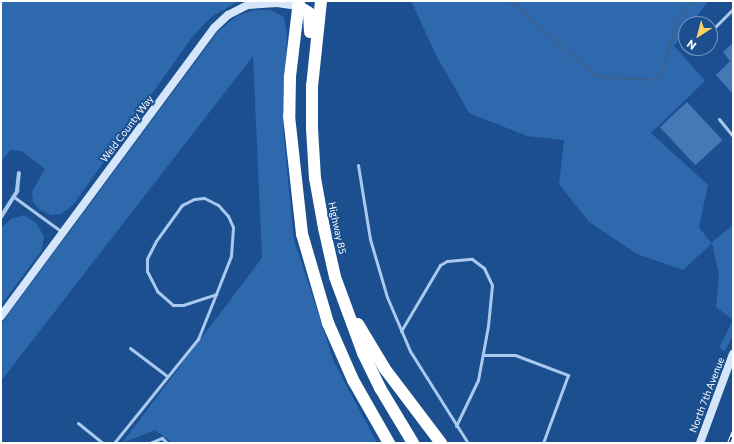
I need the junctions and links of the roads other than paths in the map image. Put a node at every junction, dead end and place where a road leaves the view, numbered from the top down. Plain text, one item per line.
1 (321, 1) edge
2 (299, 3) edge
3 (733, 9) edge
4 (718, 24) edge
5 (720, 119) dead end
6 (733, 136) edge
7 (312, 140) junction
8 (358, 165) dead end
9 (19, 173) dead end
10 (14, 197) junction
11 (1, 217) edge
12 (62, 232) junction
13 (335, 277) junction
14 (216, 294) junction
15 (1, 316) edge
16 (401, 330) junction
17 (130, 348) dead end
18 (733, 354) edge
19 (483, 355) junction
20 (167, 376) junction
21 (375, 422) junction
22 (78, 423) dead end
23 (456, 426) junction
24 (103, 443) edge
25 (114, 443) edge
26 (150, 443) edge
27 (167, 443) edge
28 (384, 443) edge
29 (389, 443) edge
30 (413, 443) edge
31 (440, 443) edge
32 (468, 443) edge
33 (543, 443) edge
34 (700, 443) edge

1 - 7 highway, Highway 85
2 - 7 highway
2 - 12 street, Weld County Way
2 - 21 highway
3 - 4 lane
5 - 6 lane
7 - 13 highway, Highway 85
8 - 16 lane
9 - 10 street
10 - 11 street
10 - 12 lane
12 - 15 street, Weld County Way
13 - 30 highway, Highway 85
13 - 31 highway
14 - 14 lane
14 - 20 lane
16 - 19 lane
16 - 23 lane
17 - 20 lane
18 - 34 street, North 7th Avenue
19 - 23 lane
19 - 33 lane
20 - 25 lane
21 - 28 highway
21 - 29 highway
22 - 24 lane
23 - 32 lane
26 - 27 lane

